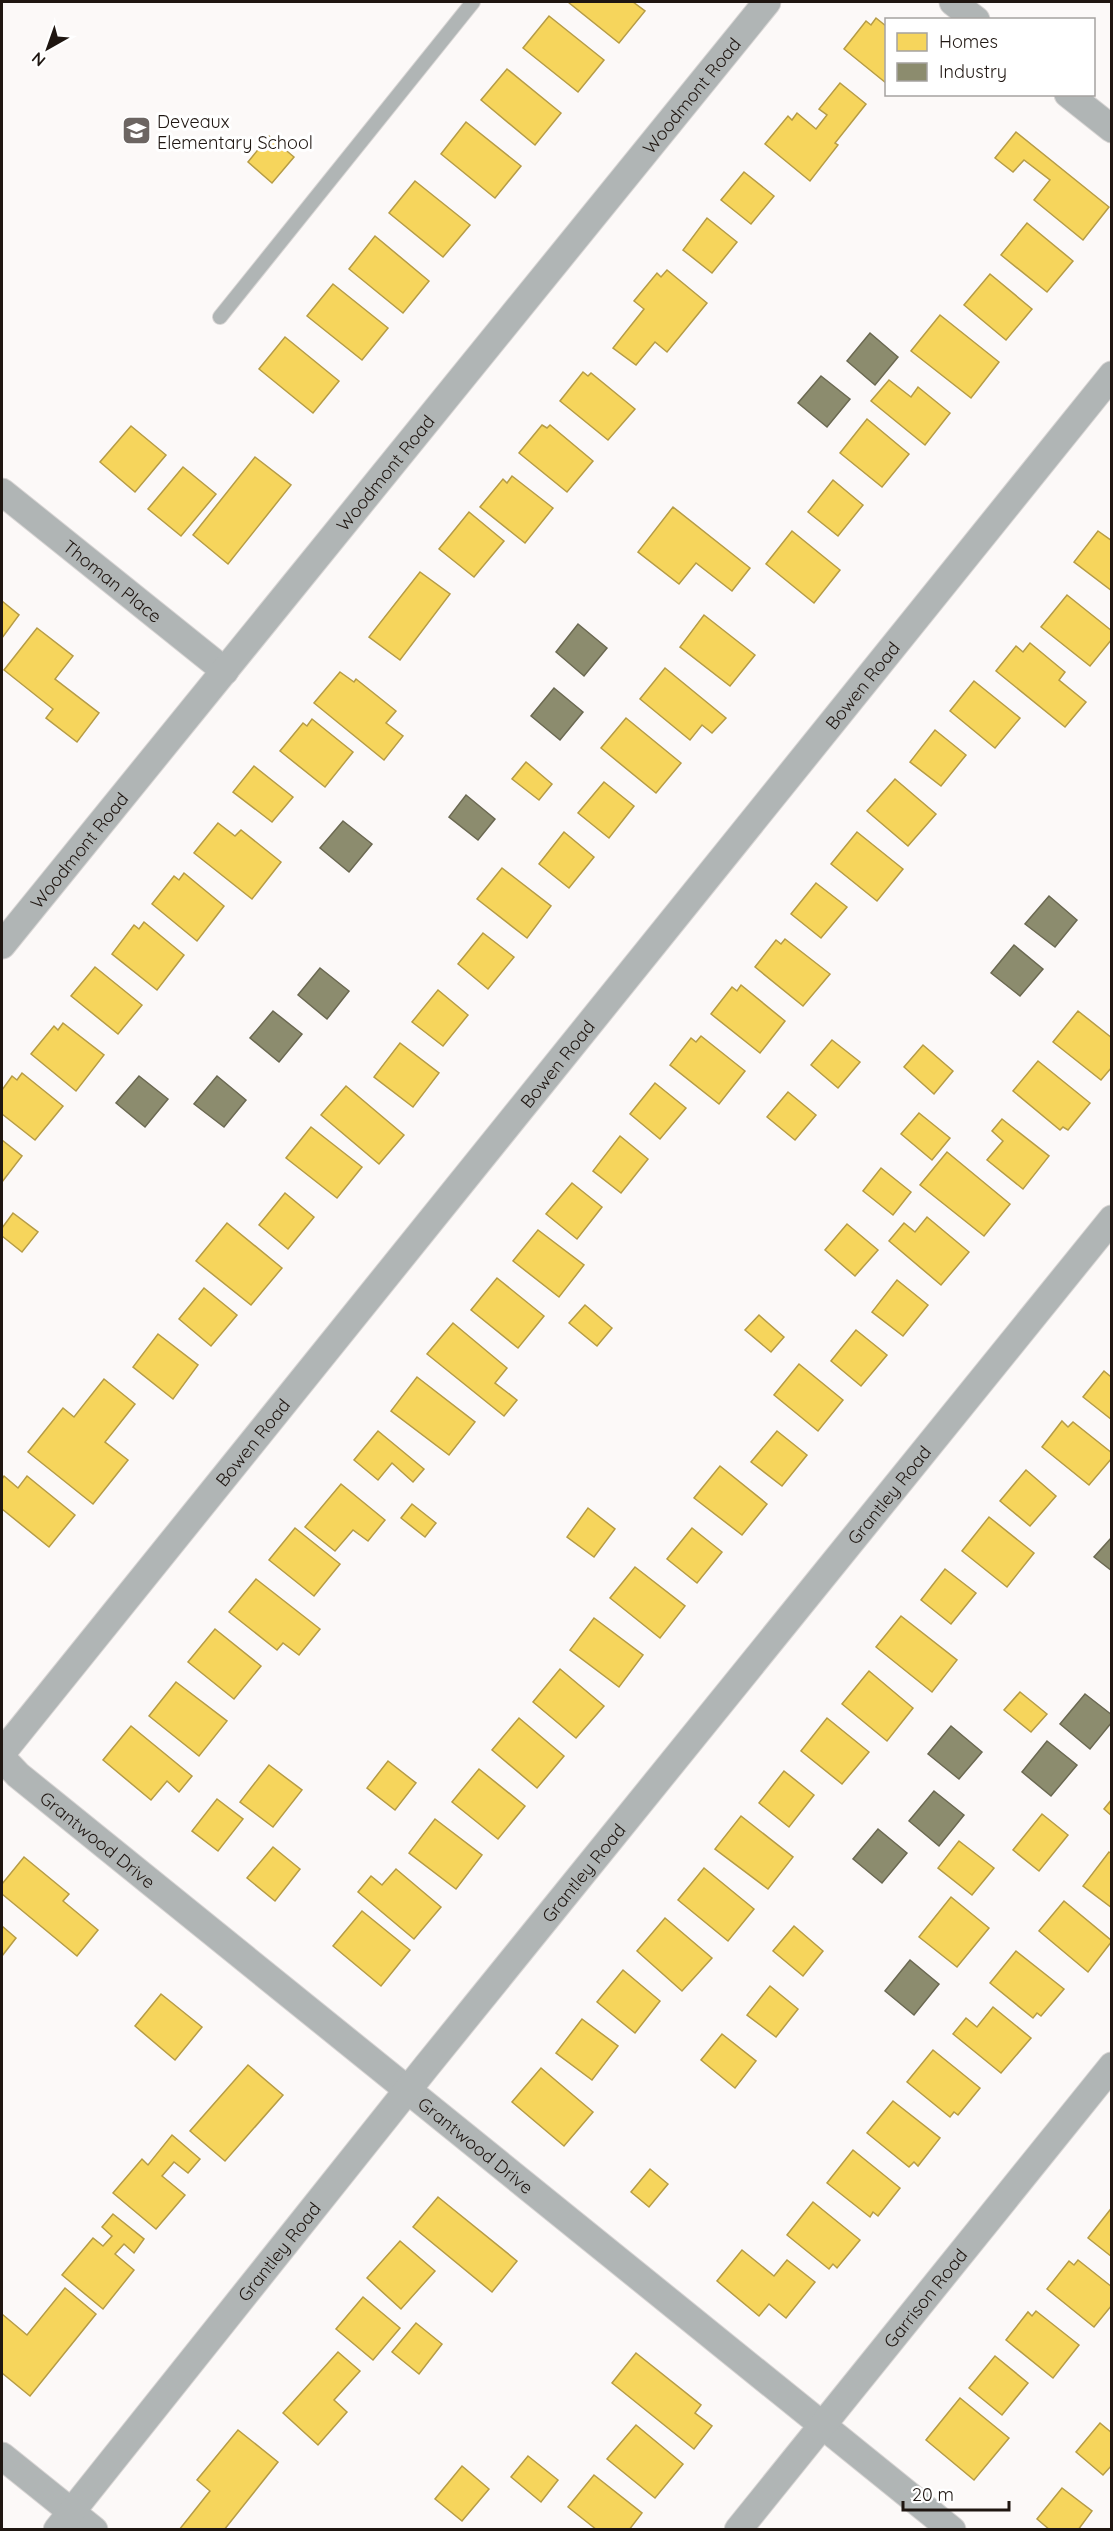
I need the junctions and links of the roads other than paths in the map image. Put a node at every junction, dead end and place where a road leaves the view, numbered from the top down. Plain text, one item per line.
1 (473, 2) edge
2 (767, 2) edge
3 (953, 2) edge
4 (973, 18) edge
5 (1071, 96) edge
6 (1112, 129) edge
7 (220, 317) dead end
8 (1112, 375) edge
9 (2, 492) edge
10 (225, 671) junction
11 (2, 945) edge
12 (1112, 1219) edge
13 (2, 1753) edge
14 (2, 1758) edge
15 (1112, 2066) edge
16 (408, 2090) junction
17 (822, 2424) junction
18 (2, 2456) edge
19 (64, 2520) edge
20 (94, 2529) edge
21 (738, 2529) edge
22 (952, 2529) edge

1 - 7 lane
2 - 10 street, Woodmont Road
3 - 4 street
5 - 6 street
8 - 13 street, Bowen Road
9 - 10 street, Thoman Place
10 - 11 street, Woodmont Road
12 - 16 street, Grantley Road
14 - 16 street, Grantwood Drive
15 - 17 street, Garrison Road
16 - 17 street, Grantwood Drive
16 - 19 street, Grantley Road
17 - 21 street, Garrison Road
17 - 22 street, Grantwood Drive
18 - 19 street
19 - 20 street

